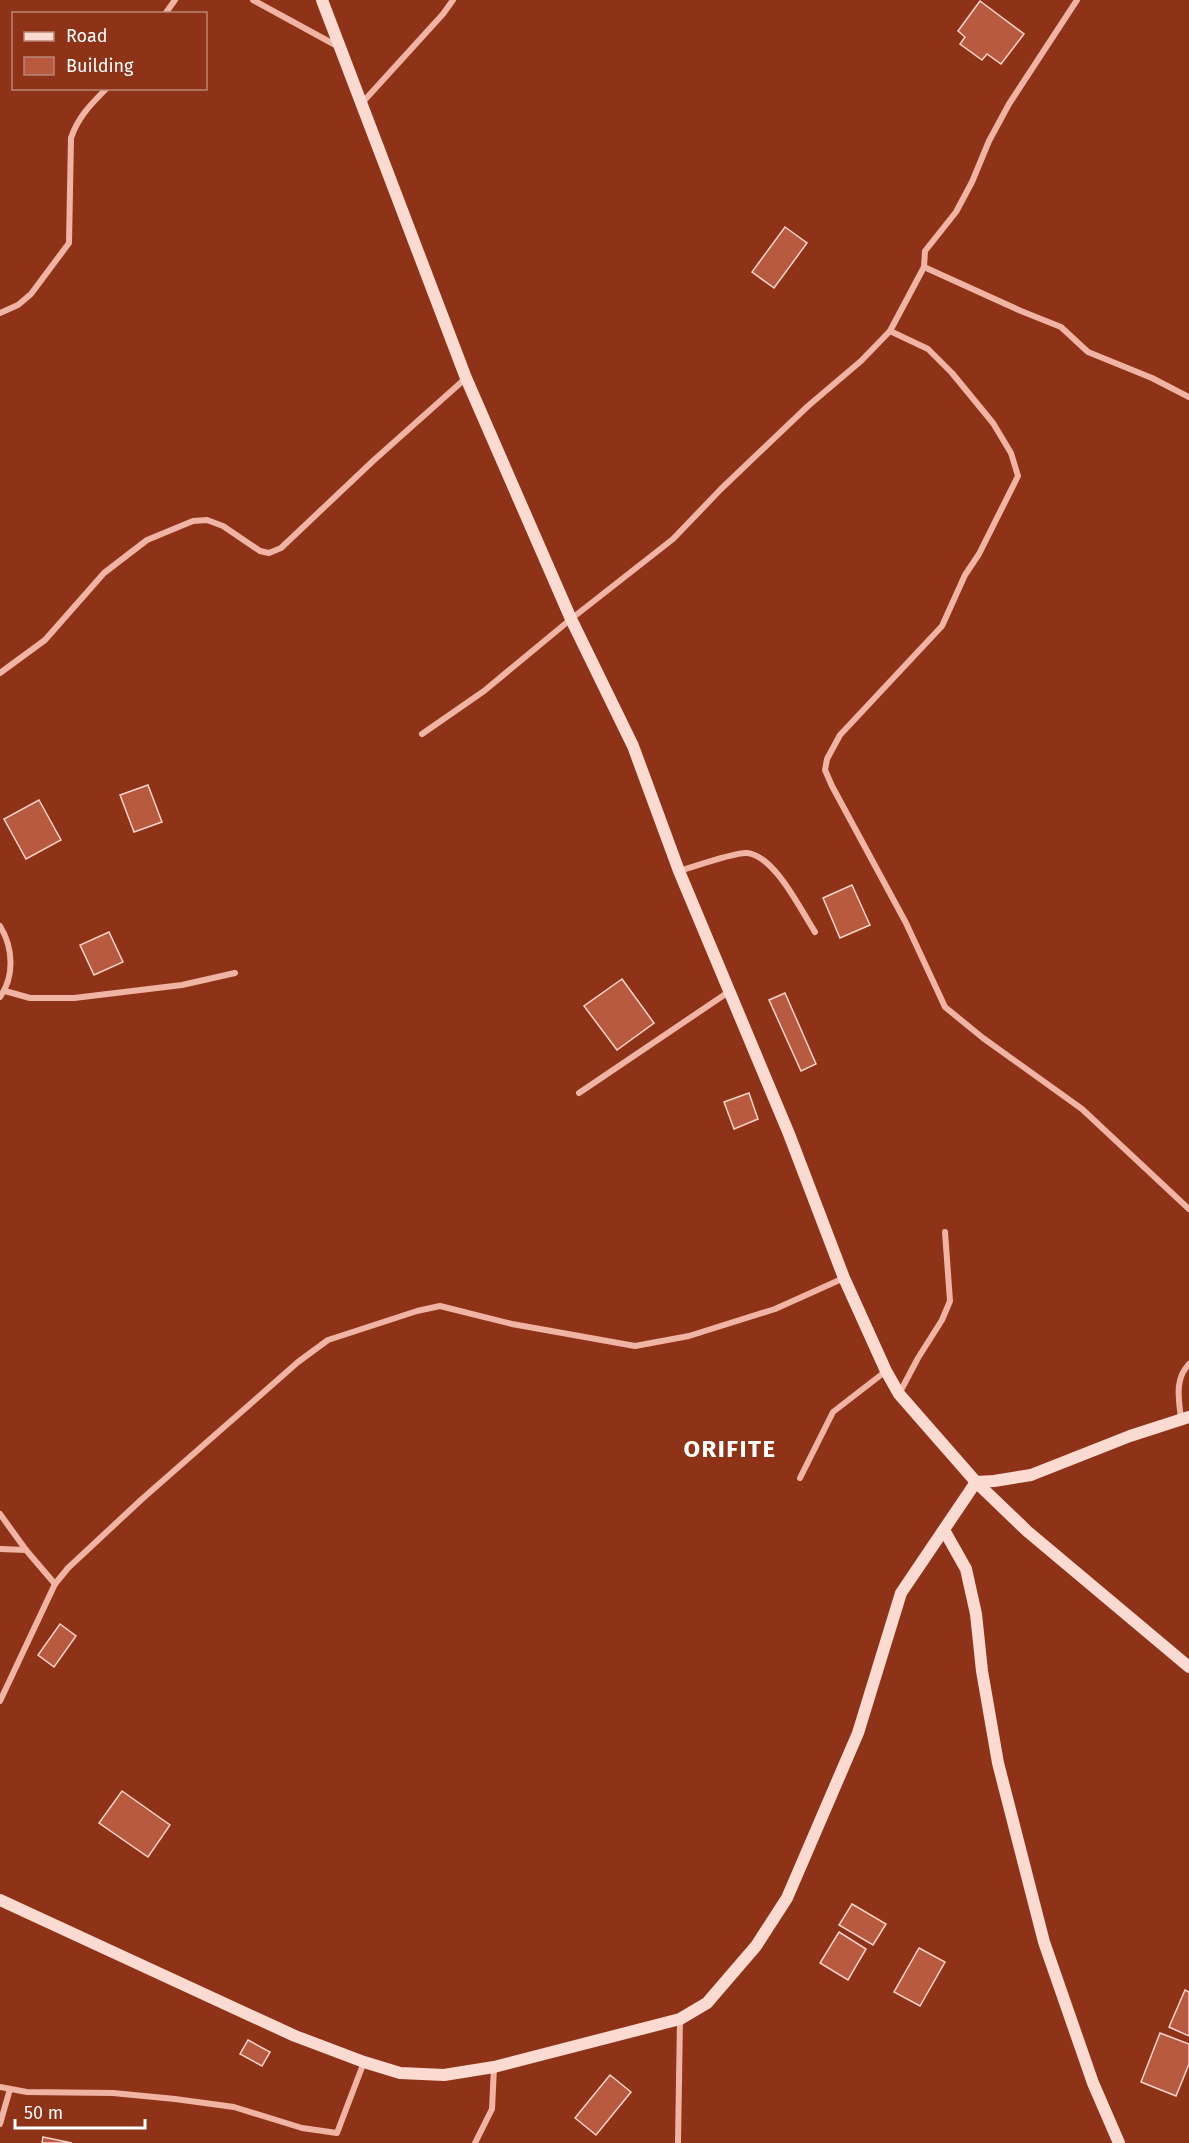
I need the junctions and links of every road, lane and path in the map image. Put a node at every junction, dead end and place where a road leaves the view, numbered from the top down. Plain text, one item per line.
1 (254, 0) edge
2 (322, 0) edge
3 (453, 0) edge
4 (1077, 0) edge
5 (339, 48) junction
6 (105, 90) edge
7 (361, 104) junction
8 (924, 267) junction
9 (0, 313) edge
10 (890, 331) junction
11 (466, 378) junction
12 (1189, 397) edge
13 (571, 619) junction
14 (0, 673) edge
15 (422, 734) dead end
16 (679, 871) junction
17 (0, 926) edge
18 (814, 932) dead end
19 (0, 936) edge
20 (8, 938) junction
21 (234, 973) dead end
22 (5, 991) junction
23 (730, 991) junction
24 (0, 997) edge
25 (579, 1093) dead end
26 (1189, 1209) edge
27 (945, 1232) dead end
28 (844, 1278) junction
29 (1189, 1364) edge
30 (886, 1371) junction
31 (899, 1394) junction
32 (1185, 1418) edge
33 (800, 1478) dead end
34 (976, 1482) junction
35 (0, 1514) edge
36 (944, 1530) junction
37 (0, 1549) edge
38 (26, 1550) junction
39 (55, 1584) junction
40 (1189, 1667) edge
41 (0, 1701) edge
42 (0, 1900) edge
43 (680, 2019) junction
44 (364, 2062) junction
45 (494, 2067) junction
46 (0, 2087) edge
47 (10, 2089) junction
48 (0, 2124) edge
49 (475, 2143) edge
50 (678, 2143) edge
51 (1119, 2143) edge

1 - 5 street
2 - 5 street
3 - 7 street
4 - 8 street
5 - 7 street
6 - 9 street
7 - 11 street
8 - 10 street
8 - 12 street
10 - 13 street
10 - 26 street
11 - 13 street
11 - 14 street
13 - 15 street
13 - 16 street
16 - 18 street
16 - 23 street
17 - 20 street
19 - 20 street
20 - 22 street
21 - 22 street
22 - 24 street
23 - 25 street
23 - 28 street
27 - 31 street
28 - 30 street
28 - 39 street
29 - 32 street
30 - 31 street
30 - 33 street
31 - 34 street
32 - 34 street
34 - 36 street
34 - 40 street
35 - 38 street
36 - 43 street
36 - 51 street
37 - 38 street
38 - 39 street
39 - 41 street
42 - 44 street
43 - 45 street
43 - 50 street
44 - 45 street
44 - 47 street
45 - 49 street
46 - 47 street
47 - 48 street

